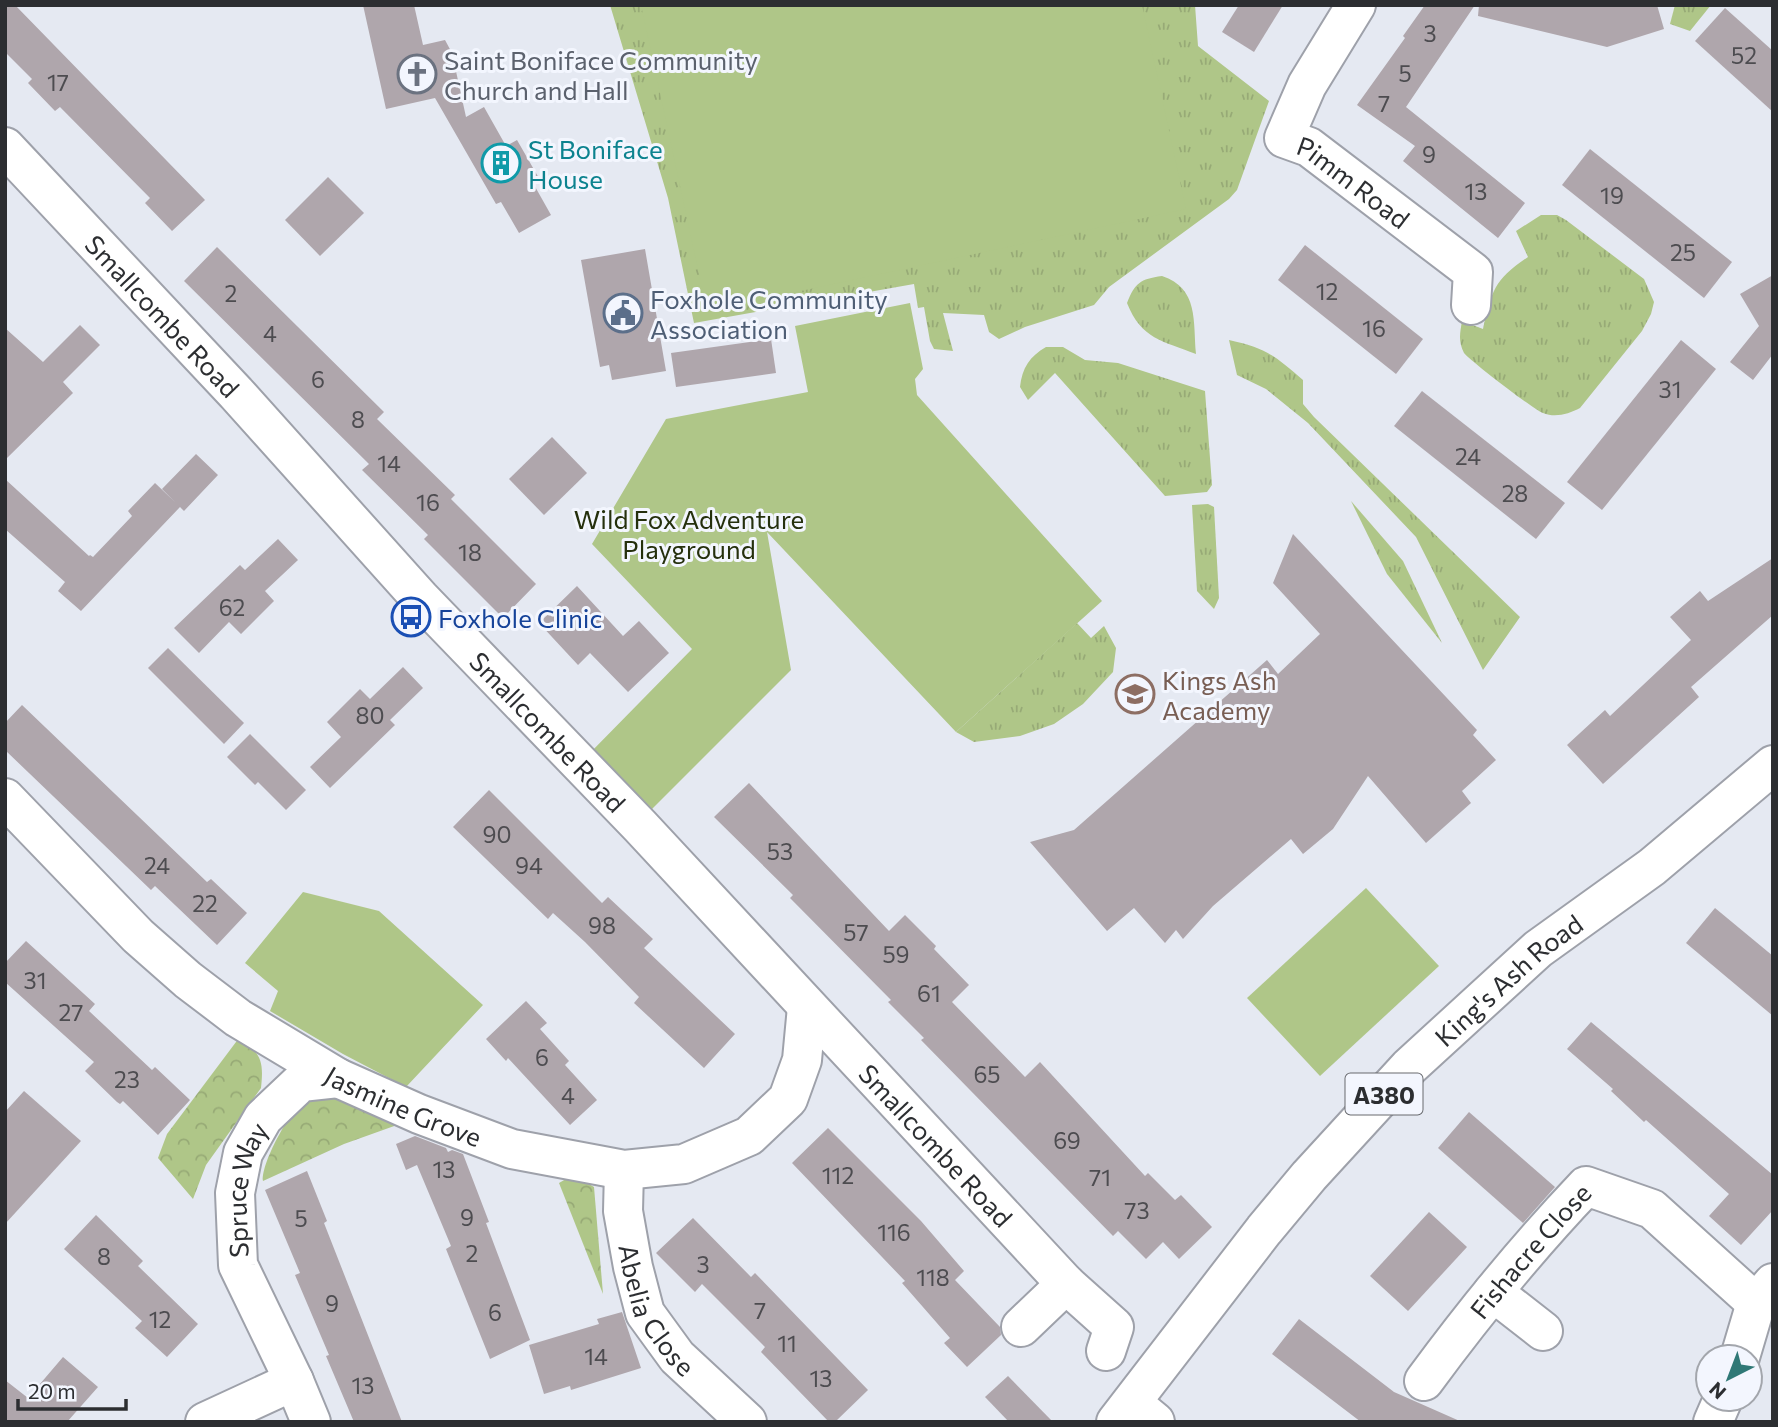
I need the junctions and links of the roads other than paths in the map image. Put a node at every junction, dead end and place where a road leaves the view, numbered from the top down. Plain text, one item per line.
1 (1356, 5) edge
2 (5, 147) edge
3 (1479, 278) dead end
4 (1773, 765) edge
5 (5, 798) edge
6 (807, 1007) junction
7 (338, 1078) junction
8 (624, 1170) junction
9 (1066, 1284) junction
10 (1493, 1292) junction
11 (1765, 1293) edge
12 (1021, 1327) dead end
13 (1543, 1331) dead end
14 (1745, 1343) edge
15 (1106, 1351) dead end
16 (295, 1381) junction
17 (1424, 1381) dead end
18 (1134, 1415) edge
19 (205, 1422) edge
20 (311, 1422) edge
21 (747, 1422) edge

1 - 3 main road, Pimm Road
2 - 6 main road, Smallcombe Road
4 - 18 main road, King's Ash Road / A380
5 - 7 main road, Jasmine Grove
6 - 8 main road, Jasmine Grove
6 - 9 main road, Smallcombe Road
7 - 8 main road, Jasmine Grove
7 - 16 main road, Spruce Way
8 - 21 main road, Abelia Close
9 - 12 main road
9 - 15 main road, Smallcombe Road
10 - 11 main road, Fishacre Close
10 - 13 main road
10 - 17 main road, Fishacre Close
11 - 14 main road
16 - 19 main road
16 - 20 main road, Spruce Way

